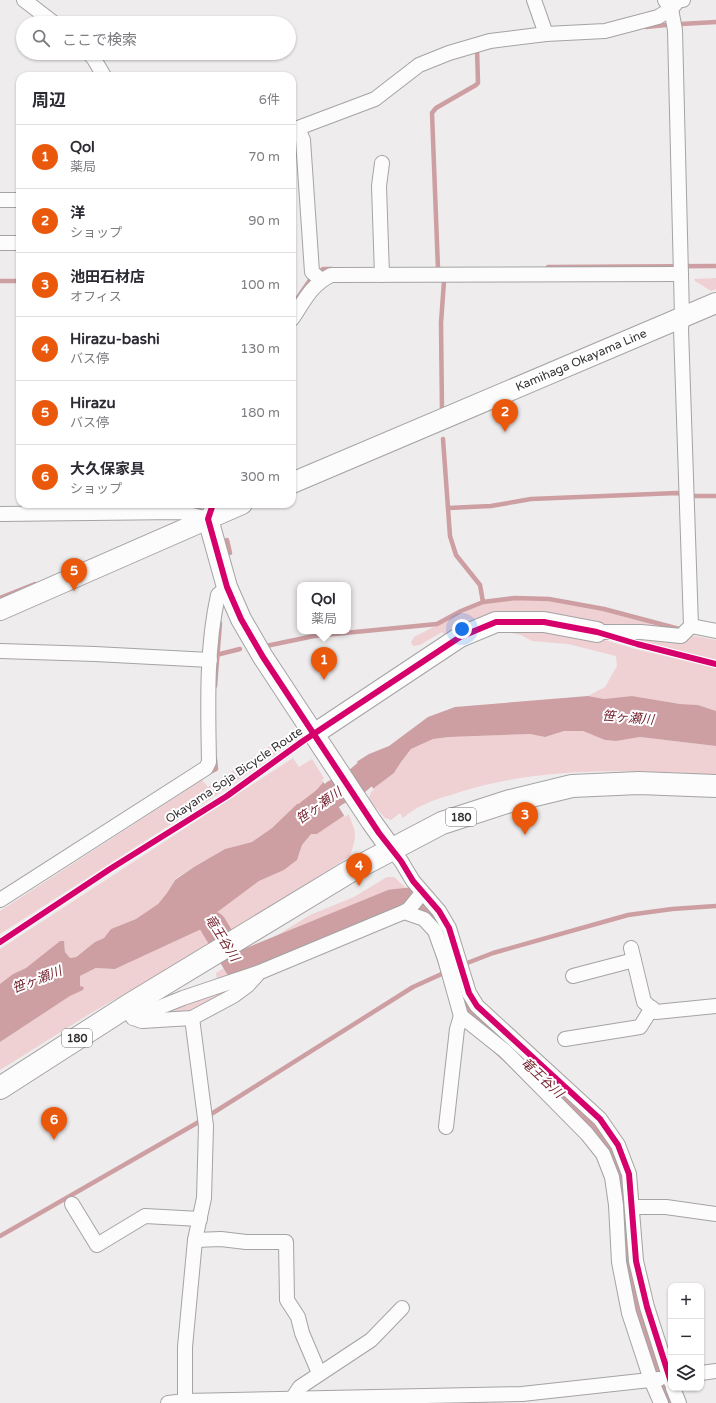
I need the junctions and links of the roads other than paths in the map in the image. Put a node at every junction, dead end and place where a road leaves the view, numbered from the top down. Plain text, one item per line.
1 (24, 0) edge
2 (534, 0) edge
3 (683, 0) edge
4 (668, 4) edge
5 (45, 16) edge
6 (546, 34) junction
7 (95, 60) edge
8 (102, 72) edge
9 (296, 130) edge
10 (296, 131) edge
11 (382, 163) dead end
12 (0, 200) edge
13 (16, 200) edge
14 (0, 243) edge
15 (16, 244) edge
16 (681, 269) junction
17 (382, 270) junction
18 (317, 277) junction
19 (716, 303) edge
20 (296, 313) edge
21 (682, 316) junction
22 (296, 481) edge
23 (224, 508) edge
24 (211, 511) edge
25 (0, 514) edge
26 (227, 587) junction
27 (0, 610) edge
28 (688, 630) junction
29 (716, 631) edge
30 (598, 632) joint
31 (0, 651) edge
32 (210, 656) junction
33 (315, 735) junction
34 (716, 786) edge
35 (391, 849) junction
36 (421, 895) junction
37 (0, 900) edge
38 (407, 910) junction
39 (451, 957) junction
40 (260, 972) junction
41 (573, 976) dead end
42 (458, 978) junction
43 (716, 1006) edge
44 (652, 1008) junction
45 (129, 1012) junction
46 (461, 1016) junction
47 (192, 1018) junction
48 (565, 1038) dead end
49 (0, 1088) edge
50 (446, 1127) dead end
51 (72, 1204) dead end
52 (632, 1207) junction
53 (716, 1214) edge
54 (200, 1219) junction
55 (195, 1240) junction
56 (402, 1308) dead end
57 (716, 1371) edge
58 (319, 1373) junction
59 (704, 1373) edge
60 (665, 1380) edge
61 (298, 1400) edge
62 (442, 1400) edge
63 (185, 1402) edge
64 (168, 1403) edge
65 (661, 1403) edge
66 (679, 1403) edge

1 - 5 street
2 - 6 street
3 - 4 street
4 - 6 street
4 - 16 street
6 - 9 street
7 - 8 street
10 - 18 street
11 - 17 street
12 - 13 street
14 - 15 street
16 - 17 street
16 - 21 street
17 - 18 street
18 - 20 street
19 - 21 main road, Kamihaga Okayama Line
21 - 22 main road, Kamihaga Okayama Line
21 - 28 street
23 - 24 main road
24 - 25 street
24 - 26 main road
24 - 27 main road
26 - 32 street
26 - 33 main road
28 - 29 street
28 - 30 street
30 - 33 main road, Okayama Soja Bicycle Route
31 - 32 street
32 - 37 street
33 - 35 main road
34 - 35 highway, 180
35 - 36 street
35 - 45 highway, 180
36 - 38 street
36 - 39 street
38 - 39 street
38 - 40 street
39 - 42 street
40 - 45 street
40 - 47 street
41 - 44 street
42 - 46 street
42 - 52 street
43 - 44 street
44 - 48 street
45 - 47 street
45 - 49 highway, 180
46 - 50 street
46 - 60 street
47 - 54 street
51 - 54 street
52 - 53 street
52 - 60 street
54 - 55 street
55 - 58 street
55 - 63 street
56 - 58 street
57 - 59 street
58 - 61 street
60 - 62 street
60 - 65 street
60 - 66 street
61 - 62 street
61 - 63 street
63 - 64 street

